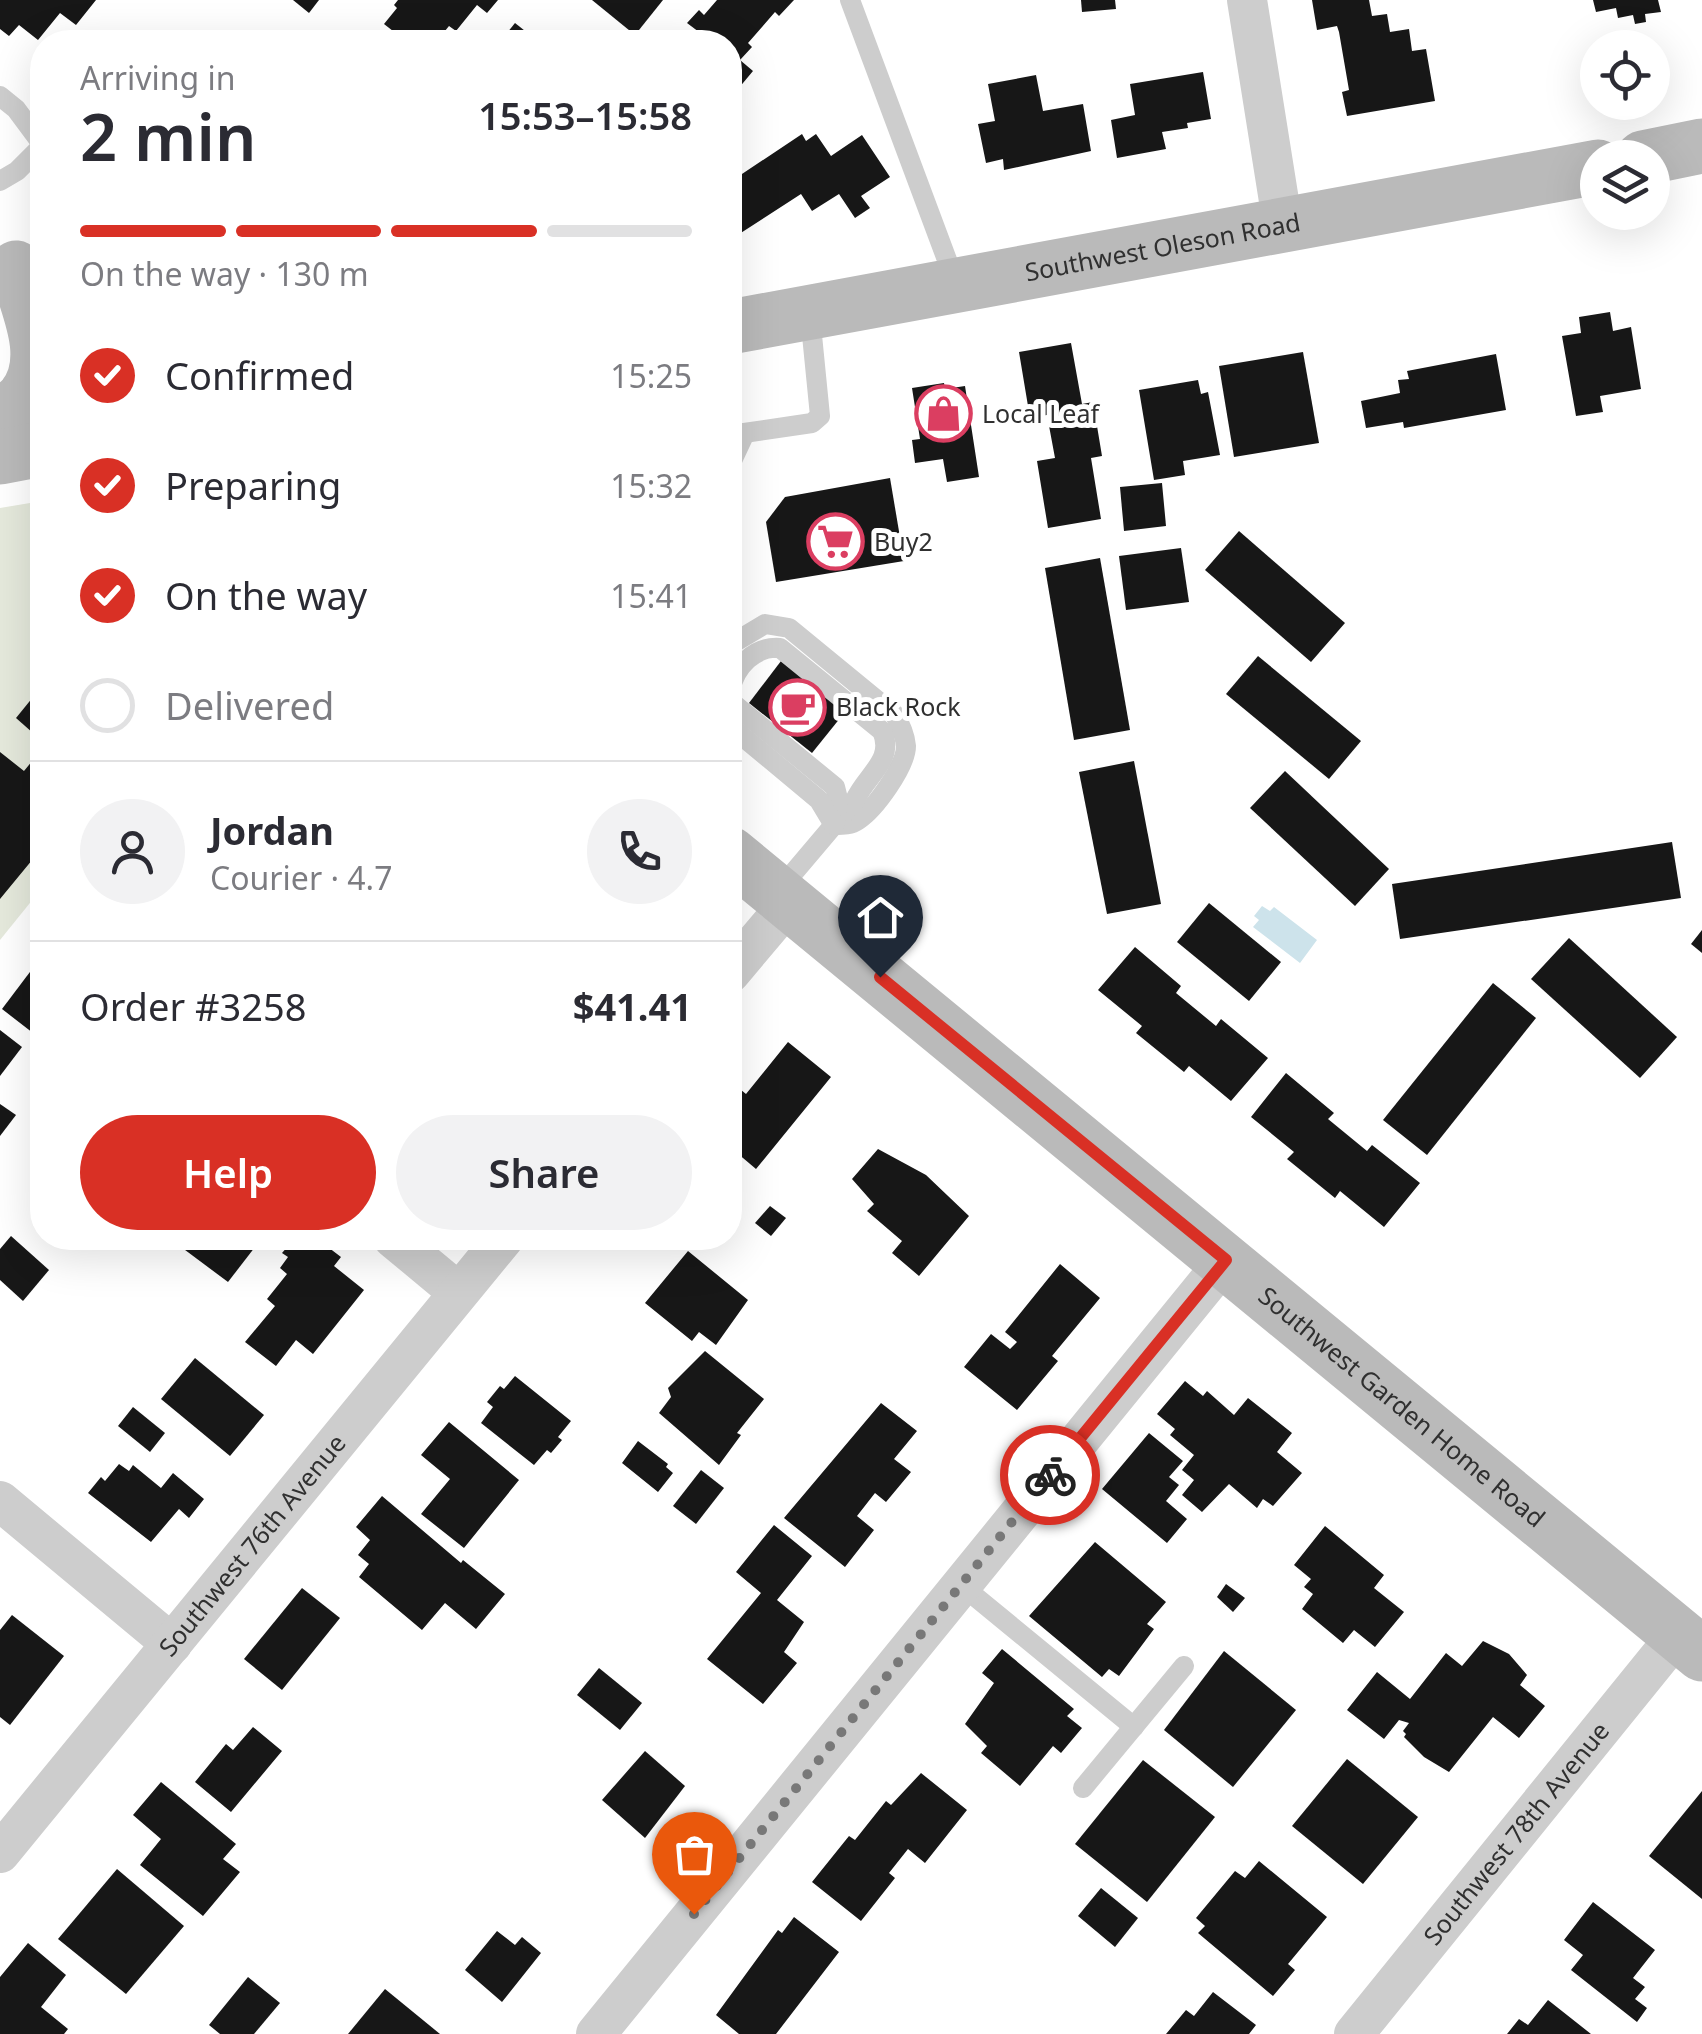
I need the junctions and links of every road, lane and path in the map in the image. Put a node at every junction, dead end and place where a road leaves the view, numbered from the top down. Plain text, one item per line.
1 (850, 0) edge
2 (1247, 0) edge
3 (0, 96) edge
4 (30, 128) edge
5 (1702, 146) edge
6 (1670, 153) edge
7 (30, 157) edge
8 (1580, 170) edge
9 (0, 182) edge
10 (1283, 226) junction
11 (20, 271) edge
12 (957, 286) junction
13 (30, 310) edge
14 (810, 313) junction
15 (742, 325) edge
16 (30, 383) edge
17 (0, 418) edge
18 (742, 433) edge
19 (30, 451) edge
20 (0, 457) edge
21 (742, 638) edge
22 (742, 669) edge
23 (742, 712) edge
24 (834, 825) junction
25 (742, 864) edge
26 (783, 898) junction
27 (742, 956) edge
28 (408, 1250) edge
29 (494, 1250) edge
30 (1226, 1260) junction
31 (458, 1292) junction
32 (0, 1501) edge
33 (962, 1585) junction
34 (172, 1644) junction
35 (1690, 1644) edge
36 (1184, 1666) dead end
37 (1134, 1727) junction
38 (1084, 1788) dead end
39 (0, 1854) edge
40 (596, 2034) edge
41 (1354, 2034) edge

1 - 12 lane
2 - 10 street
3 - 4 lane
5 - 6 main road
7 - 9 lane
8 - 10 main road, Southwest Oleson Road
10 - 12 main road, Southwest Oleson Road
11 - 13 main road
12 - 14 main road, Southwest Oleson Road
14 - 15 main road, Southwest Oleson Road
14 - 18 lane
16 - 17 main road
19 - 20 main road
21 - 24 lane
22 - 24 lane
23 - 24 lane
24 - 26 lane
25 - 26 main road, Southwest Garden Home Road
26 - 27 street
26 - 30 main road, Southwest Garden Home Road
28 - 31 street
29 - 31 street, Southwest 76th Avenue
30 - 33 street
30 - 35 main road, Southwest Garden Home Road
31 - 34 street, Southwest 76th Avenue
32 - 34 street
33 - 37 lane
33 - 40 street
34 - 39 street, Southwest 76th Avenue
35 - 41 street, Southwest 78th Avenue
36 - 37 lane
37 - 38 lane

